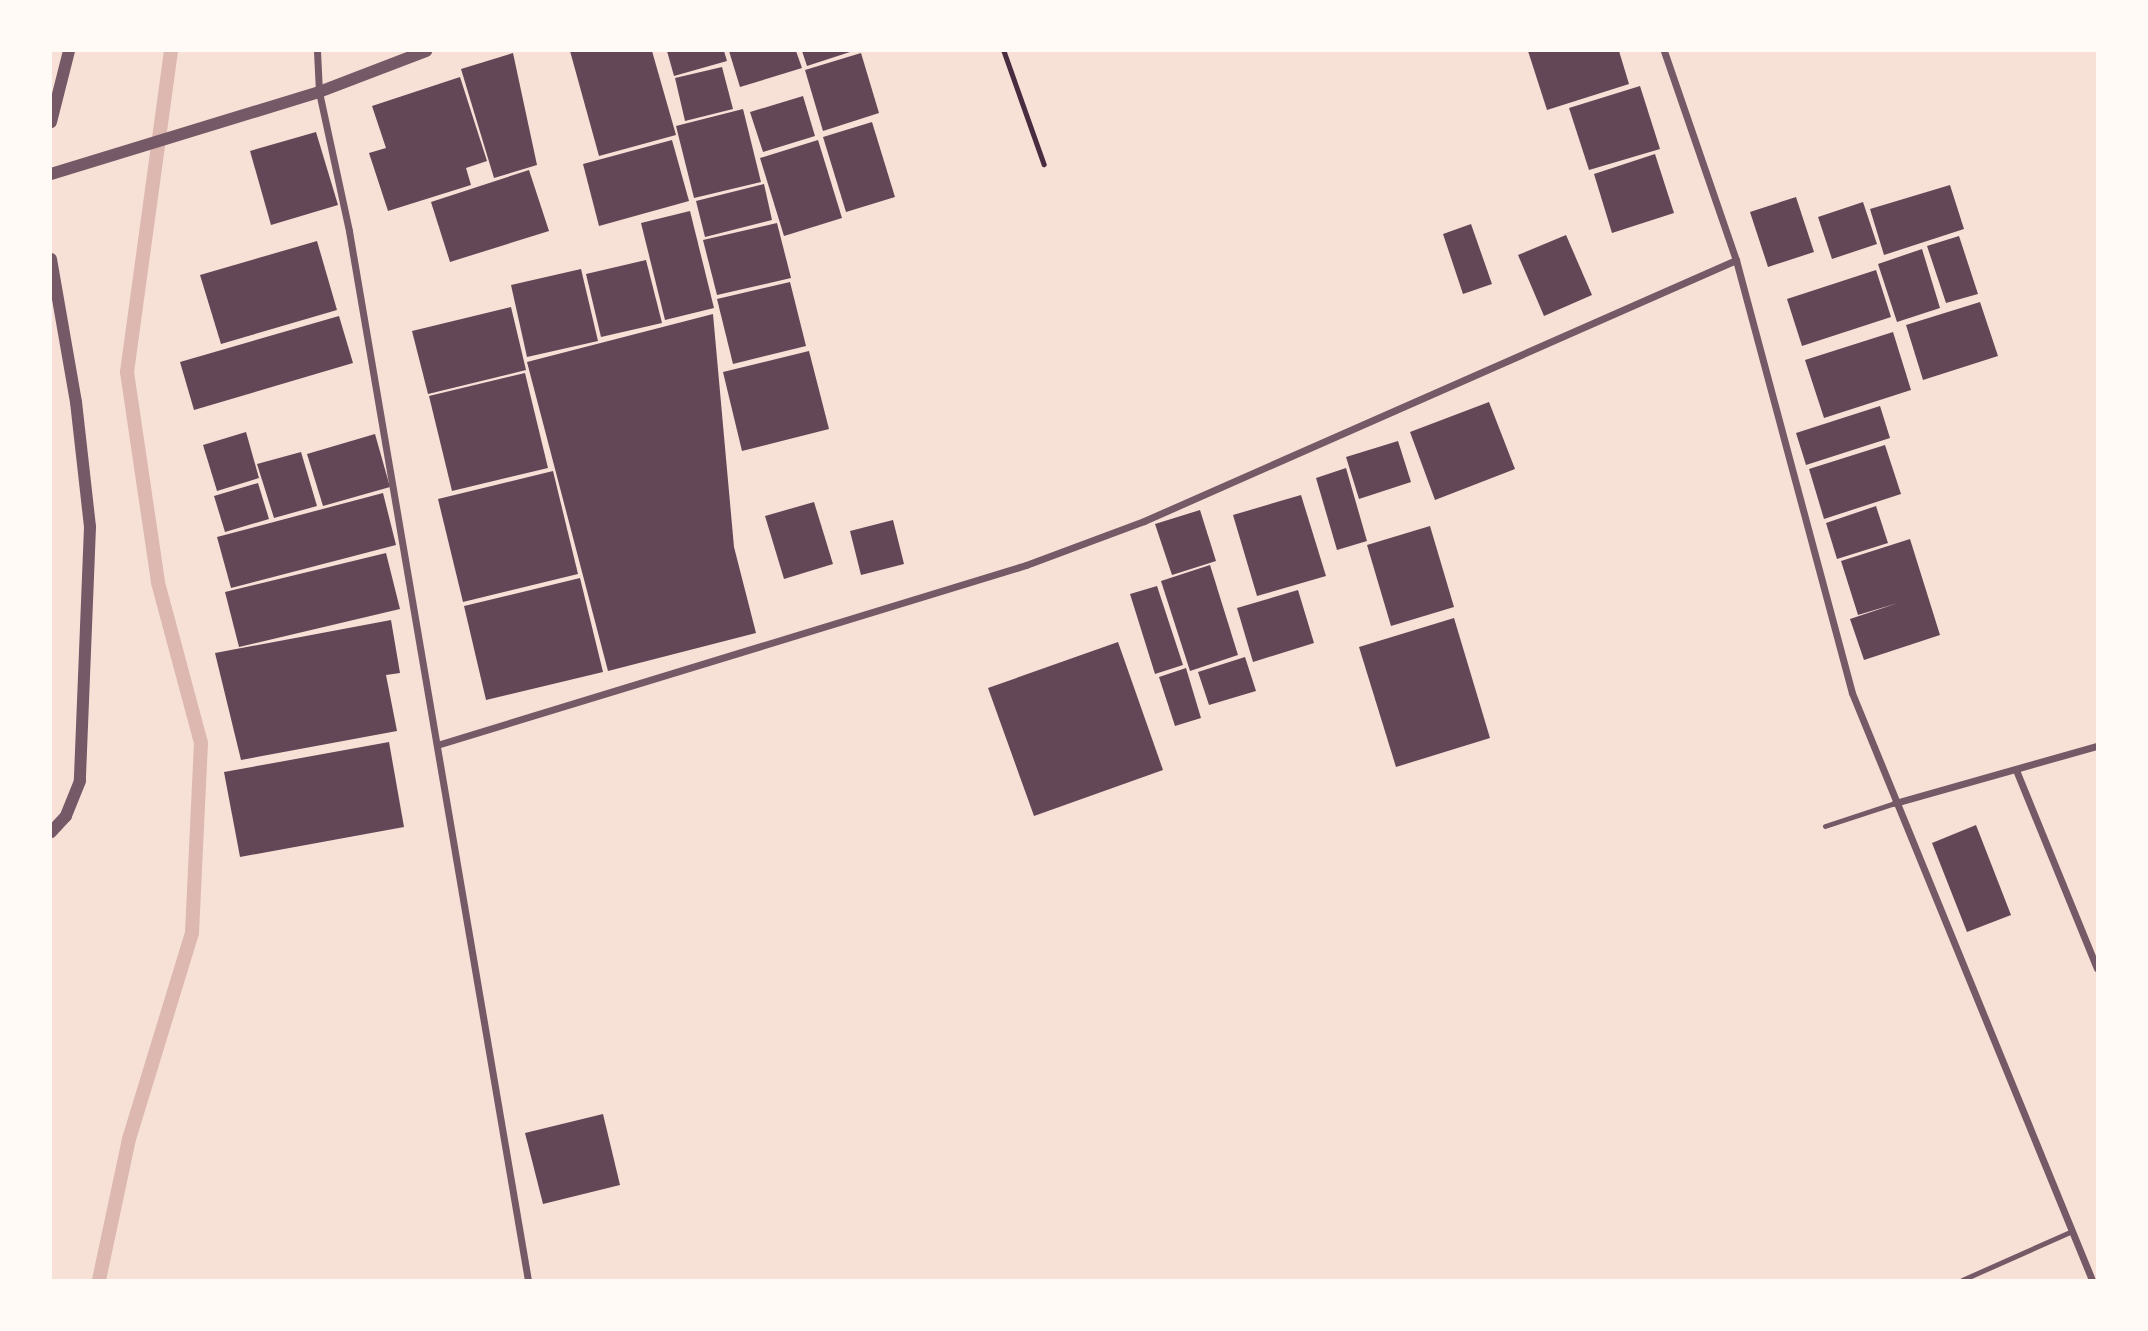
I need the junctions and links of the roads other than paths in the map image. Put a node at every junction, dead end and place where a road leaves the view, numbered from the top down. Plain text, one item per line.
1 (69, 51) edge
2 (317, 51) edge
3 (426, 51) edge
4 (1664, 51) edge
5 (318, 92) junction
6 (51, 122) edge
7 (51, 174) edge
8 (51, 260) edge
9 (1736, 260) junction
10 (437, 746) junction
11 (2097, 746) edge
12 (2016, 770) junction
13 (1895, 803) junction
14 (1825, 826) dead end
15 (51, 832) edge
16 (2097, 968) edge
17 (2072, 1231) junction
18 (528, 1280) edge
19 (1962, 1280) edge
20 (2092, 1280) edge

1 - 6 street
2 - 5 street
3 - 5 street
4 - 9 street
5 - 7 street
5 - 10 street
8 - 15 street
9 - 10 street
9 - 13 street
10 - 18 street
11 - 12 street
12 - 13 street
12 - 16 street
13 - 14 lane
13 - 17 street
17 - 19 lane
17 - 20 street

